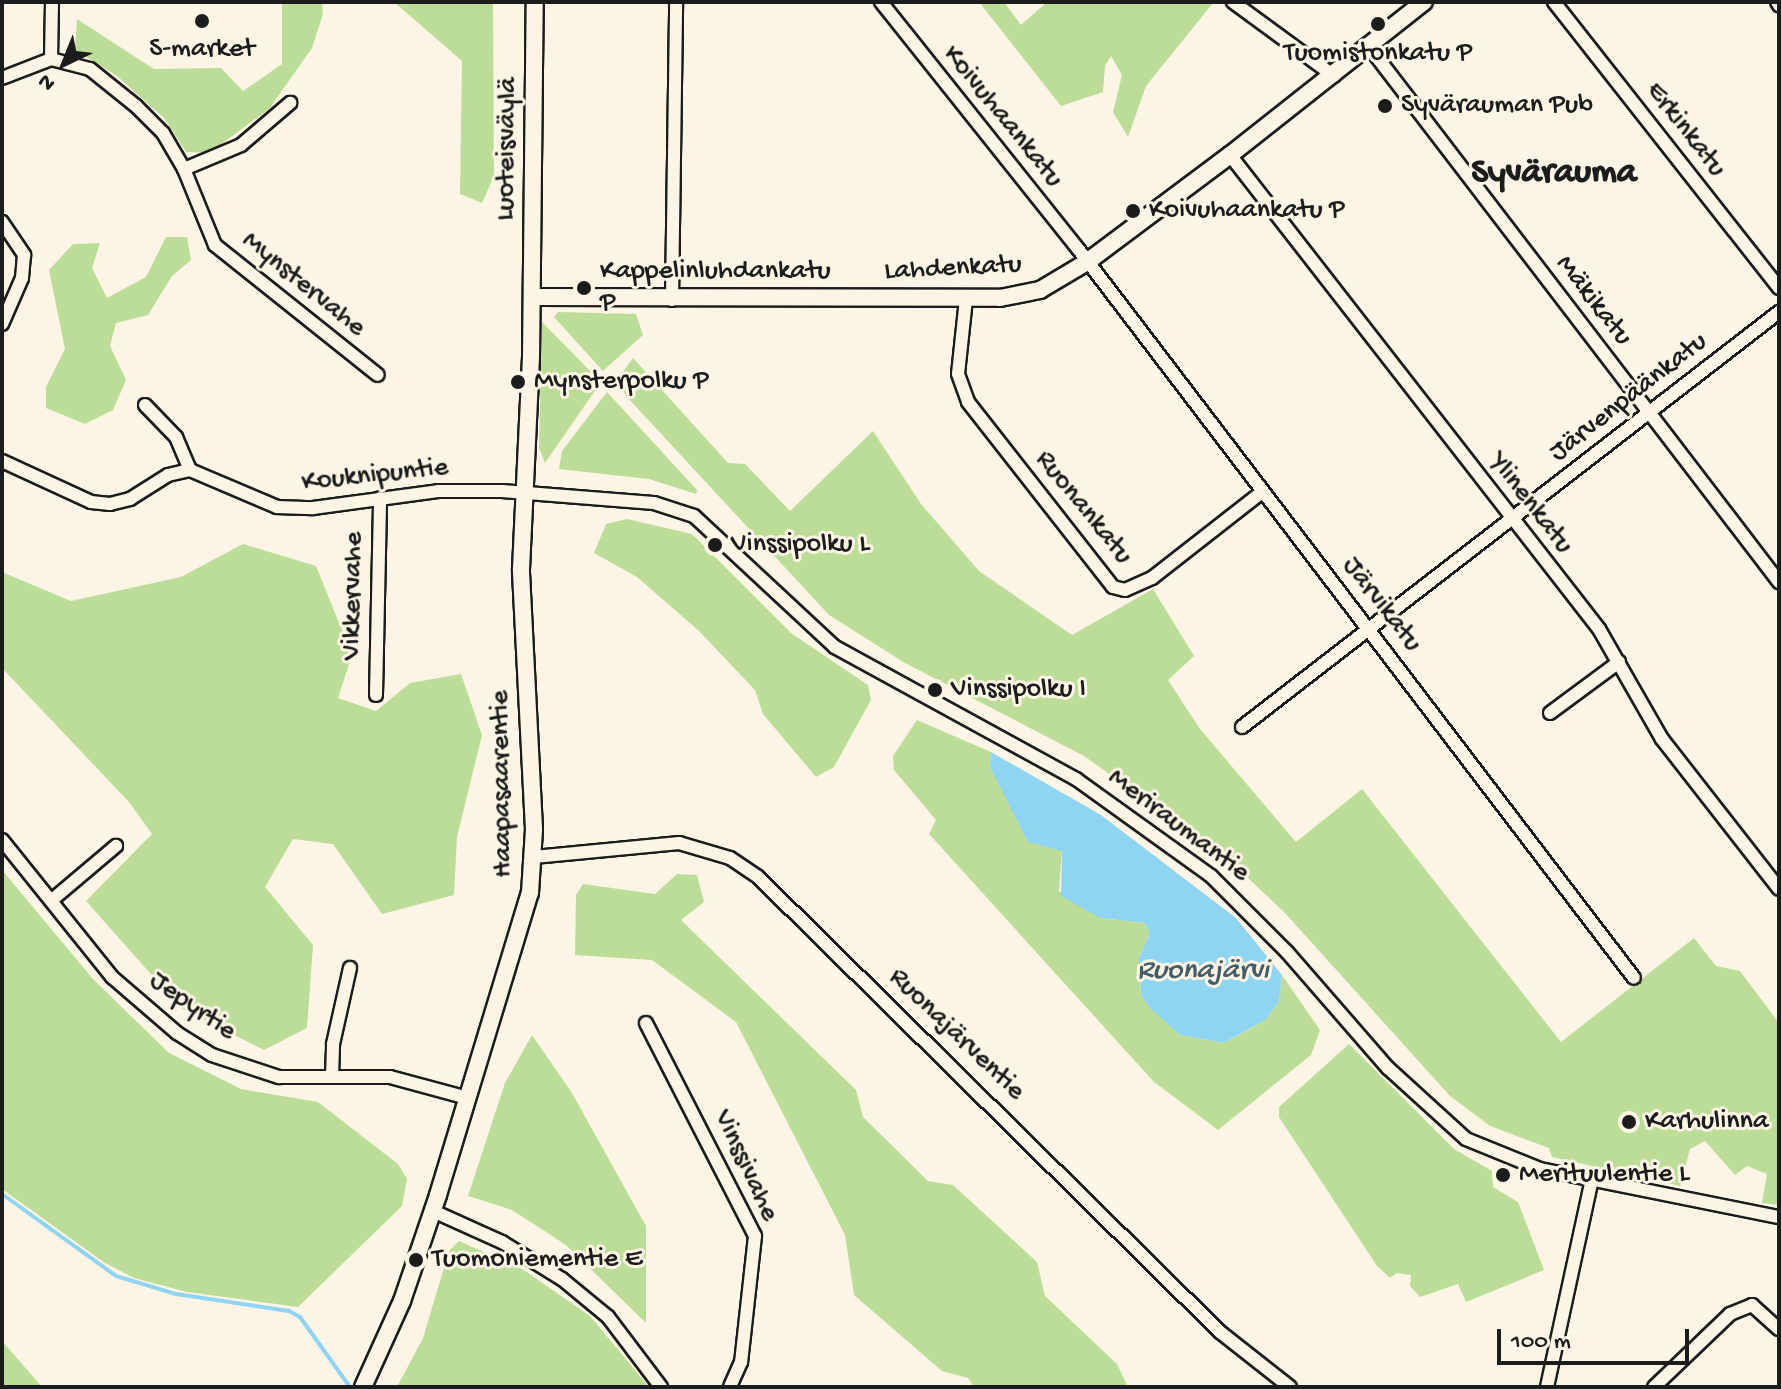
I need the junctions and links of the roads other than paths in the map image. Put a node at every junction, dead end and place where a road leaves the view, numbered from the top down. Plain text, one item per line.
1 (52, 2) edge
2 (535, 2) edge
3 (676, 2) edge
4 (881, 2) edge
5 (1233, 2) edge
6 (1424, 2) edge
7 (1554, 2) edge
8 (1370, 48) junction
9 (51, 59) junction
10 (1334, 76) junction
11 (2, 78) edge
12 (290, 103) dead end
13 (1230, 155) junction
14 (184, 169) junction
15 (2, 222) edge
16 (1087, 262) junction
17 (1779, 288) edge
18 (532, 297) junction
19 (966, 299) junction
20 (672, 300) junction
21 (1779, 312) edge
22 (2, 324) edge
23 (378, 375) dead end
24 (145, 405) dead end
25 (1650, 412) junction
26 (2, 461) edge
27 (190, 470) junction
28 (1262, 492) junction
29 (526, 493) junction
30 (380, 498) junction
31 (1512, 520) junction
32 (1779, 582) edge
33 (1370, 629) junction
34 (1619, 662) junction
35 (376, 695) dead end
36 (1550, 713) dead end
37 (1242, 727) dead end
38 (2, 840) edge
39 (116, 846) dead end
40 (534, 857) junction
41 (1779, 889) edge
42 (52, 900) junction
43 (350, 968) dead end
44 (1634, 978) dead end
45 (646, 1023) dead end
46 (332, 1076) junction
47 (468, 1098) junction
48 (1592, 1178) junction
49 (433, 1211) junction
50 (1779, 1217) edge
51 (1779, 1329) edge
52 (363, 1387) edge
53 (661, 1387) edge
54 (730, 1387) edge
55 (1290, 1387) edge
56 (1547, 1387) edge
57 (1654, 1387) edge

1 - 9 street
2 - 18 main road, Luoteisväylä
3 - 20 street
4 - 16 street, Koivuhaankatu
5 - 10 street
6 - 8 main road, Lahdenkatu
7 - 17 street, Erkinkatu
8 - 10 main road, Lahdenkatu
8 - 25 street, Mäkikatu
9 - 11 street
9 - 14 street, Mynstervahe
10 - 13 main road, Lahdenkatu
12 - 14 street
13 - 16 main road, Lahdenkatu
13 - 31 street, Ylinenkatu
14 - 23 street, Mynstervahe
15 - 22 street
16 - 19 main road, Lahdenkatu
16 - 28 street, Järvikatu
18 - 20 main road, Lahdenkatu
18 - 29 main road, Haapasaarentie
19 - 20 main road, Lahdenkatu
19 - 28 street, Ruonankatu
21 - 25 street, Järvenpäänkatu
24 - 27 street
25 - 31 street, Järvenpäänkatu
25 - 32 street, Mäkikatu
26 - 27 street
27 - 30 street, Kouknipuntie
28 - 33 street, Järvikatu
29 - 30 street, Kouknipuntie
29 - 40 main road, Haapasaarentie
29 - 48 street, Meriraumantie
30 - 35 street, Vikkervahe
31 - 33 street, Järvenpäänkatu
31 - 34 street, Ylinenkatu
33 - 37 street, Järvenpäänkatu
33 - 44 street, Järvikatu
34 - 36 street
34 - 41 street, Ylinenkatu
38 - 42 street, Jepyrtie
39 - 42 street
40 - 47 main road, Haapasaarentie
40 - 55 street, Ruonajärventie
42 - 46 street, Jepyrtie
43 - 46 street
45 - 54 street, Vinssivahe
46 - 47 street, Jepyrtie
47 - 49 main road, Haapasaarentie
48 - 50 street, Meriraumantie
48 - 56 street
49 - 52 main road, Haapasaarentie
49 - 53 street
51 - 57 street

